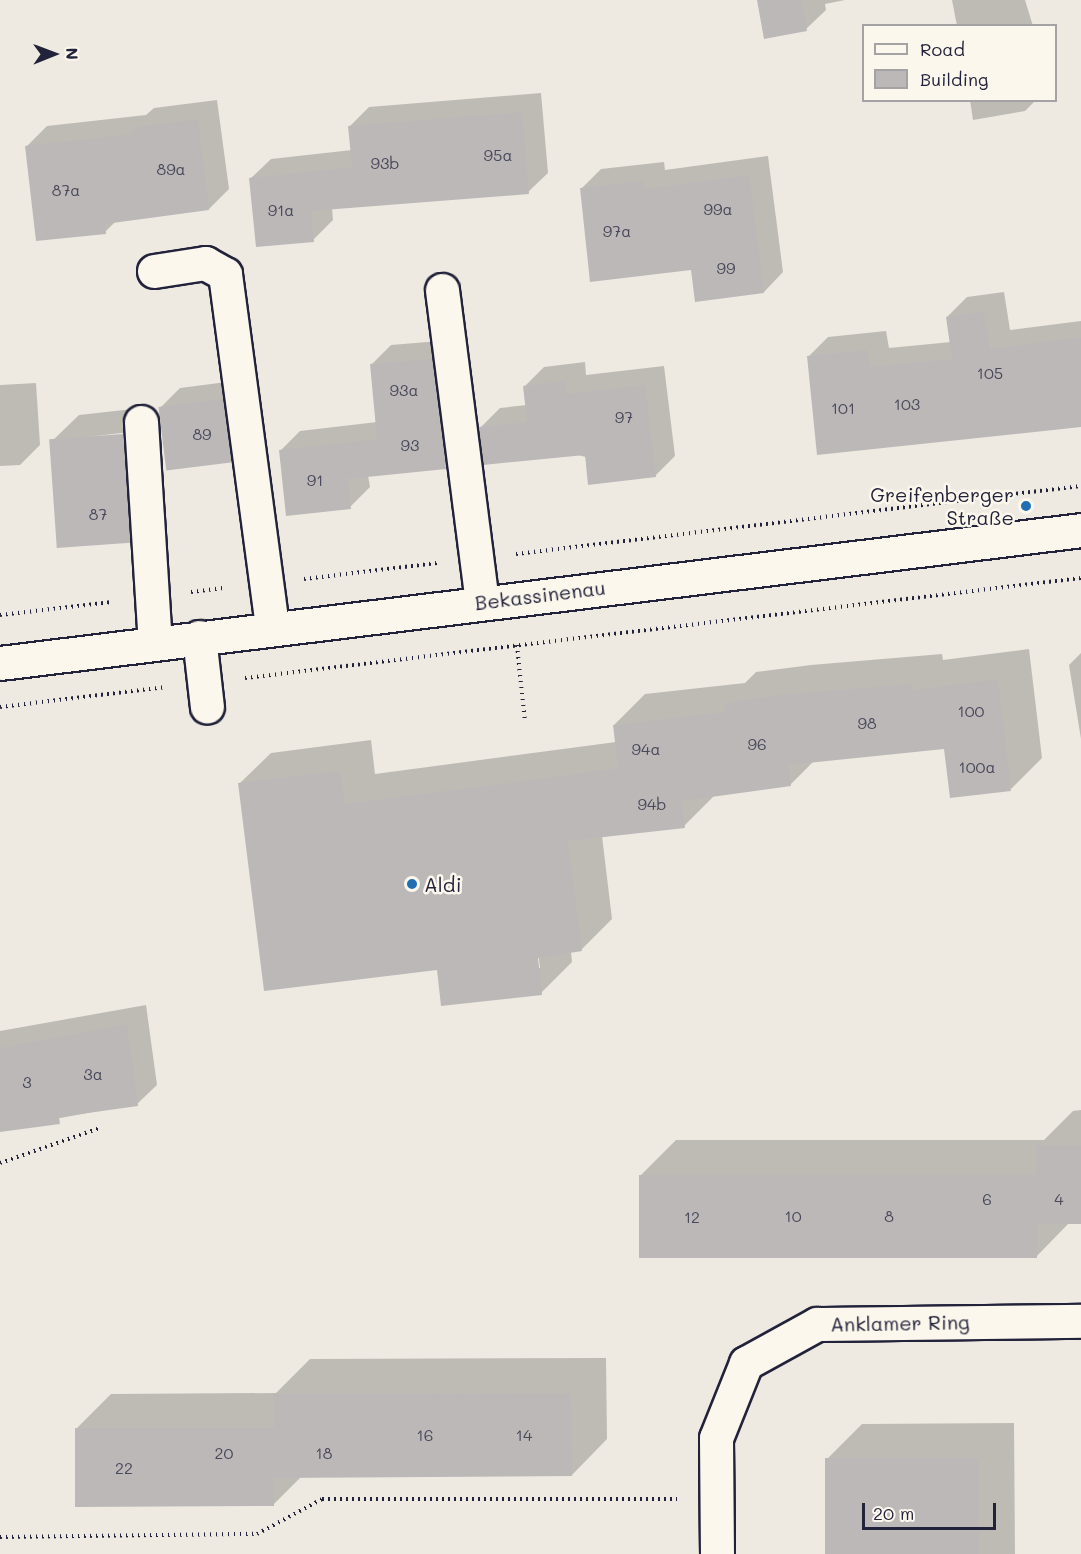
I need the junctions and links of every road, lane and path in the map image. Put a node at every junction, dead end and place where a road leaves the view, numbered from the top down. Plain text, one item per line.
1 (154, 270) dead end
2 (442, 290) dead end
3 (141, 422) dead end
4 (1081, 486) edge
5 (1081, 530) edge
6 (476, 558) junction
7 (1081, 578) edge
8 (266, 584) junction
9 (153, 597) junction
10 (482, 602) junction
11 (0, 615) edge
12 (272, 628) junction
13 (199, 637) junction
14 (155, 642) junction
15 (517, 645) junction
16 (0, 663) edge
17 (206, 695) junction
18 (0, 707) edge
19 (525, 722) dead end
20 (100, 1128) dead end
21 (0, 1163) edge
22 (1081, 1321) edge
23 (717, 1499) junction
24 (0, 1537) edge
25 (717, 1554) edge

1 - 8 street
2 - 6 street
3 - 9 street
4 - 6 path
5 - 10 street, Bekassinenau
6 - 8 path
6 - 10 street
7 - 15 path
8 - 9 path
8 - 12 street
9 - 11 path
9 - 14 street
10 - 12 street, Bekassinenau
12 - 13 street, Bekassinenau
13 - 14 street, Bekassinenau
13 - 17 street
14 - 16 street, Bekassinenau
15 - 17 path
15 - 19 path
17 - 18 path
20 - 21 path
22 - 23 street, Anklamer Ring
23 - 24 path
23 - 25 street, Anklamer Ring

